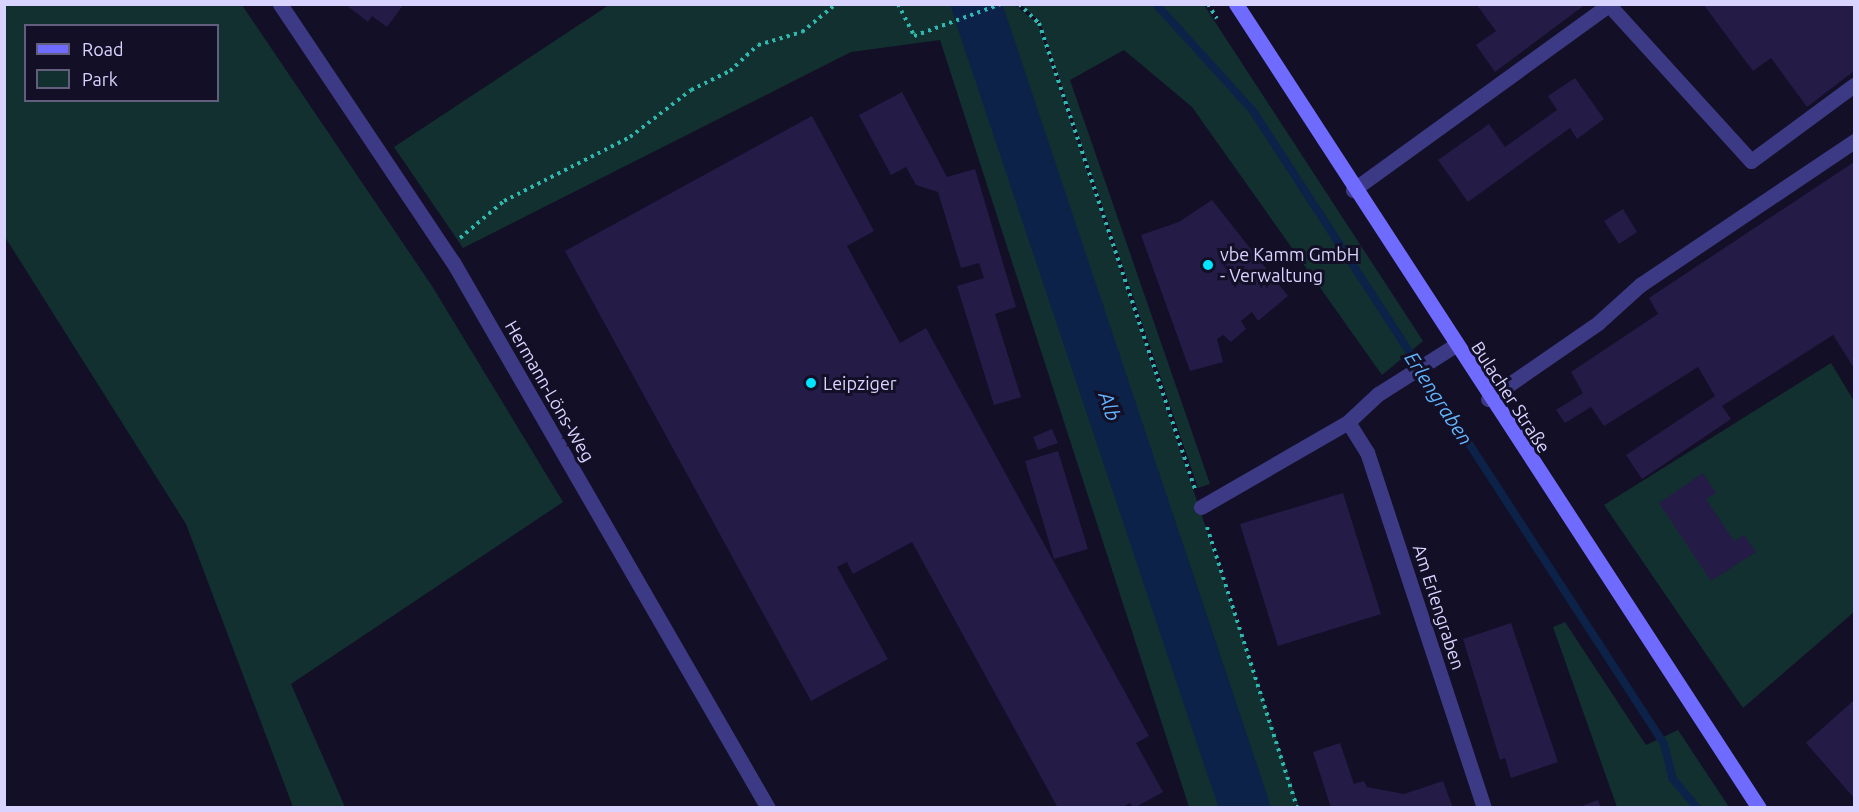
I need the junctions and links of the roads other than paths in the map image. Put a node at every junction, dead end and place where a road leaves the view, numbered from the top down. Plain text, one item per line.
1 (280, 4) edge
2 (1236, 4) edge
3 (1854, 85) edge
4 (1854, 141) edge
5 (1353, 189) junction
6 (1454, 346) junction
7 (1488, 399) junction
8 (1348, 422) junction
9 (1201, 507) road end
10 (768, 807) edge
11 (1484, 807) edge
12 (1759, 807) edge

1 - 10 street, Hermann-Löns-Weg
2 - 5 street, Bulacher Straße
3 - 5 street
4 - 7 street
5 - 6 street, Bulacher Straße
6 - 7 street, Bulacher Straße
6 - 8 street
7 - 12 street, Bulacher Straße
8 - 9 street
8 - 11 street, Am Erlengraben

